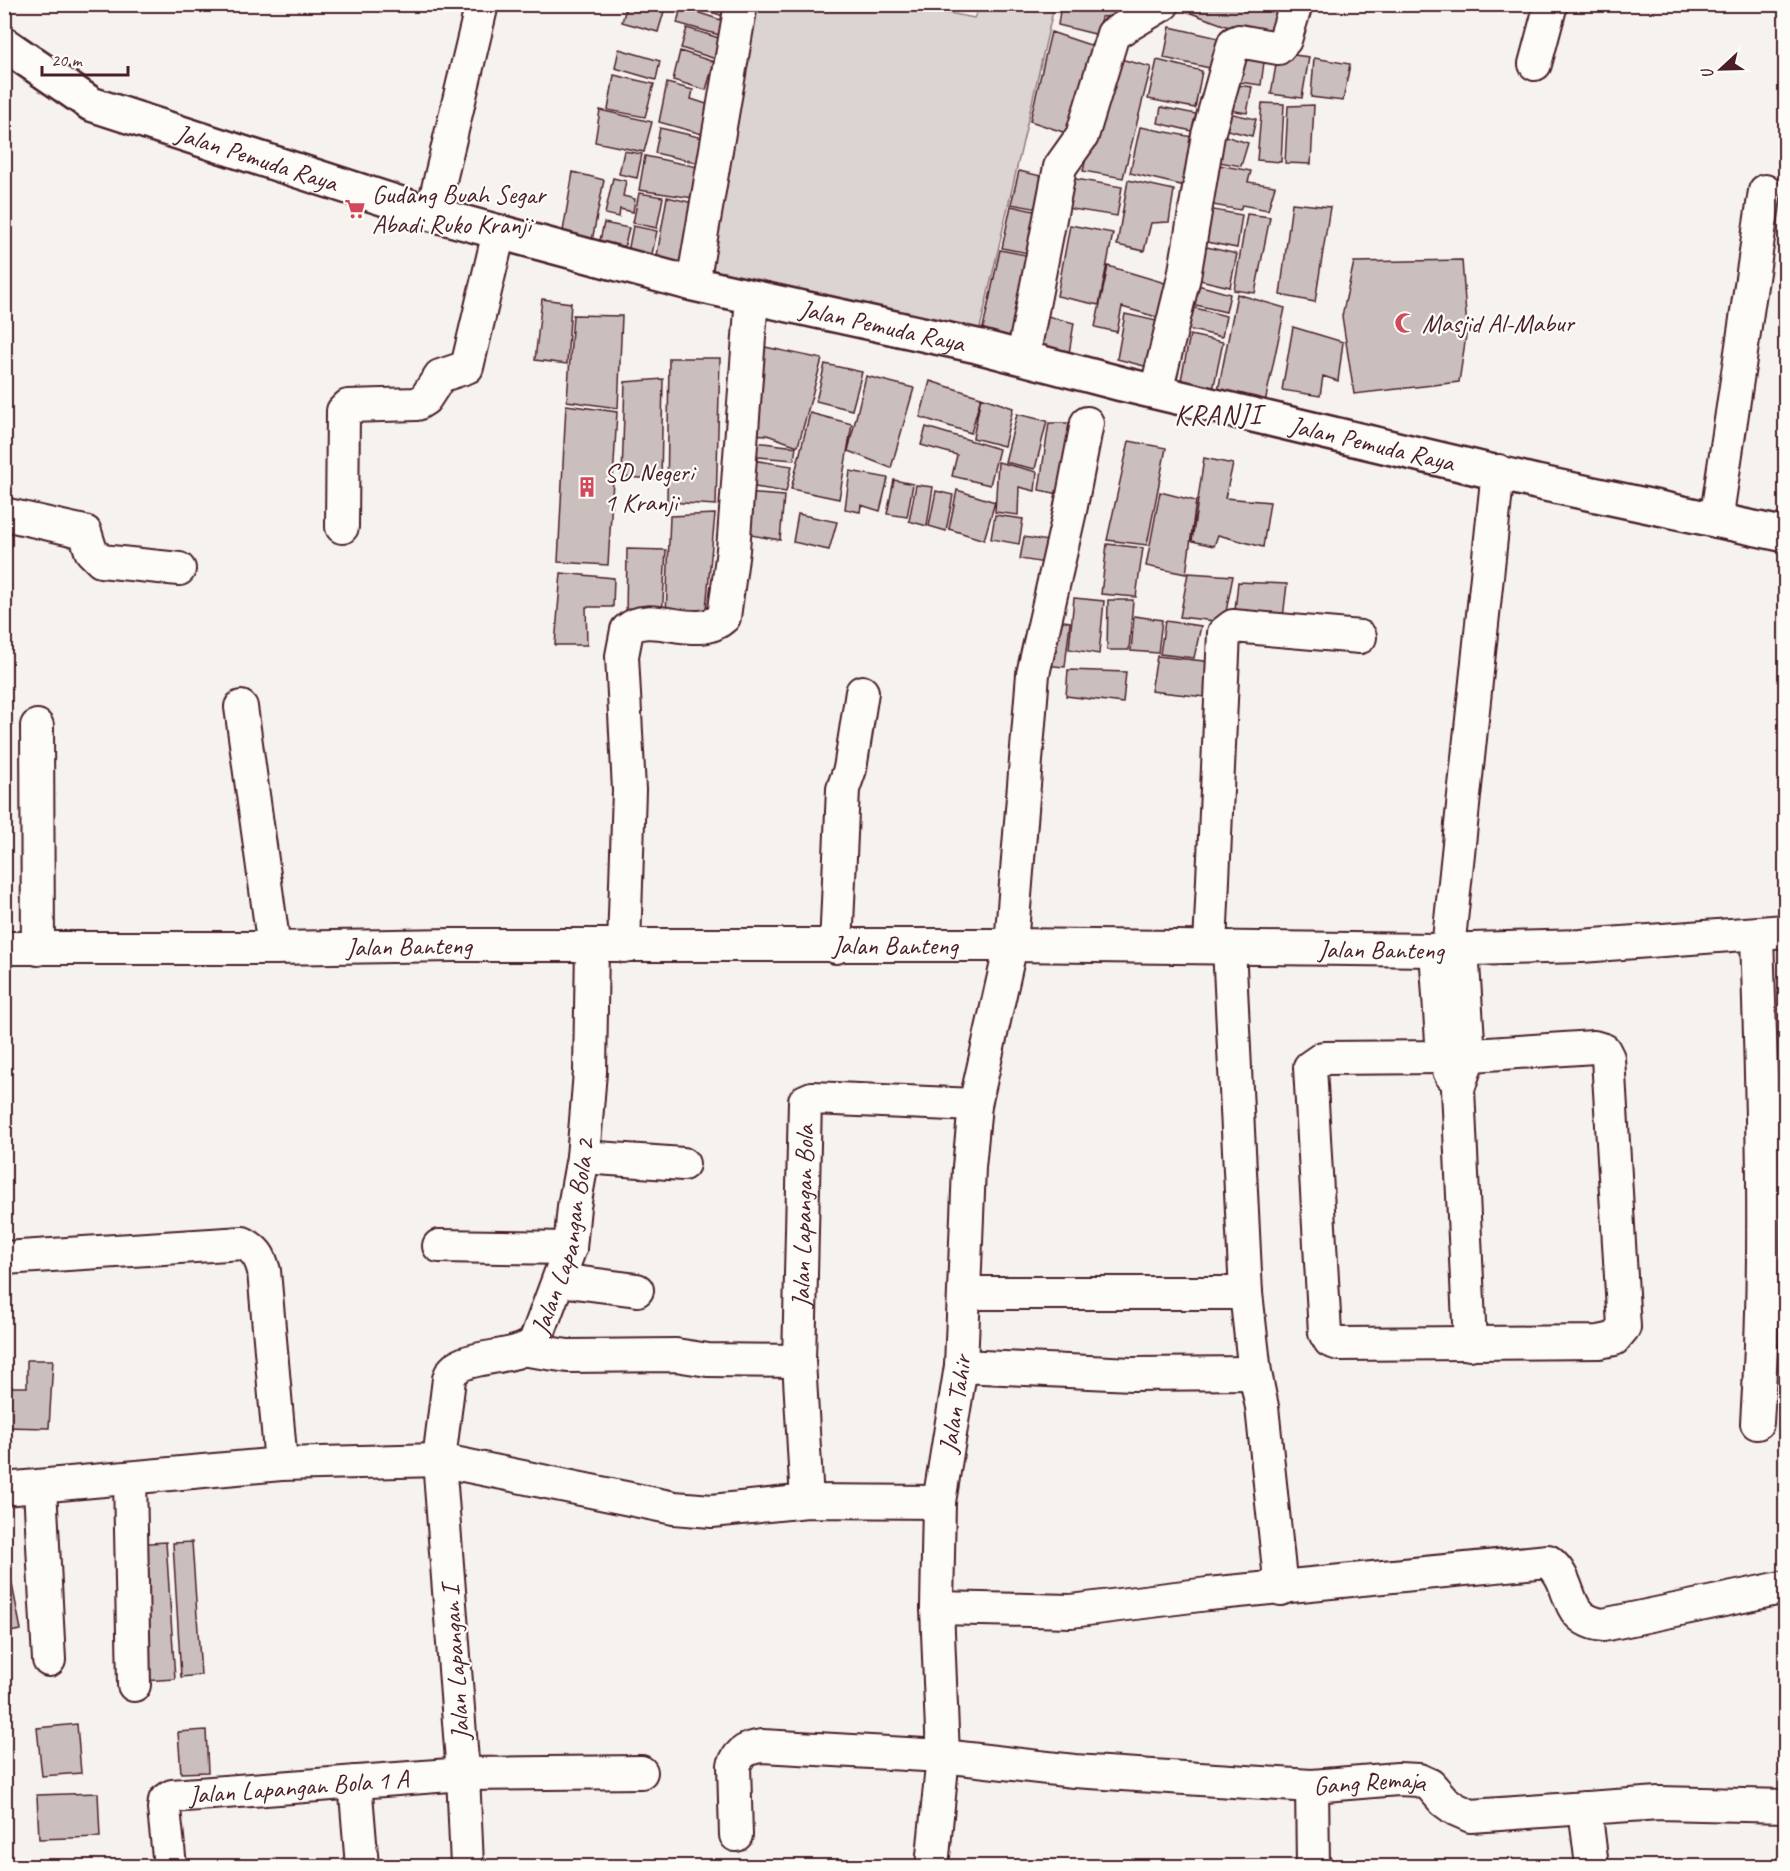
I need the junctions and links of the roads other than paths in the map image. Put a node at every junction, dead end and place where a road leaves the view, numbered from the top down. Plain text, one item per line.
1 (482, 4) edge
2 (741, 4) edge
3 (1163, 4) edge
4 (1296, 4) edge
5 (1551, 4) edge
6 (4, 44) edge
7 (1536, 64) dead end
8 (1765, 191) dead end
9 (432, 214) junction
10 (499, 232) junction
11 (693, 285) junction
12 (752, 297) junction
13 (1023, 357) junction
14 (1156, 392) junction
15 (1087, 423) dead end
16 (1498, 471) junction
17 (4, 514) edge
18 (1716, 521) junction
19 (342, 527) dead end
20 (1785, 535) edge
21 (179, 569) dead end
22 (1360, 637) dead end
23 (862, 692) dead end
24 (241, 707) dead end
25 (37, 726) dead end
26 (1771, 933) edge
27 (1011, 945) junction
28 (592, 946) junction
29 (624, 946) junction
30 (836, 947) junction
31 (1219, 947) junction
32 (4, 948) edge
33 (274, 948) junction
34 (38, 949) junction
35 (1449, 950) junction
36 (1456, 1057) junction
37 (975, 1105) junction
38 (583, 1157) junction
39 (683, 1164) dead end
40 (439, 1245) dead end
41 (570, 1248) junction
42 (4, 1258) edge
43 (559, 1280) junction
44 (637, 1290) dead end
45 (965, 1293) junction
46 (1246, 1293) junction
47 (1470, 1344) junction
48 (527, 1350) junction
49 (799, 1361) junction
50 (961, 1366) junction
51 (1254, 1372) junction
52 (1756, 1423) dead end
53 (439, 1460) junction
54 (280, 1464) junction
55 (130, 1478) junction
56 (40, 1488) junction
57 (4, 1489) edge
58 (807, 1501) junction
59 (939, 1503) junction
60 (1785, 1587) edge
61 (1281, 1589) junction
62 (937, 1608) junction
63 (49, 1660) dead end
64 (134, 1685) dead end
65 (943, 1756) junction
66 (641, 1772) dead end
67 (463, 1774) junction
68 (355, 1782) junction
69 (1312, 1786) junction
70 (1785, 1806) edge
71 (1586, 1808) junction
72 (736, 1835) dead end
73 (170, 1866) edge
74 (362, 1866) edge
75 (467, 1866) edge
76 (932, 1866) edge
77 (1313, 1866) edge
78 (1592, 1866) edge

1 - 9 street
2 - 11 street
3 - 13 street
4 - 14 street
5 - 7 street
6 - 9 main road, Jalan Pemuda Raya
8 - 18 street
9 - 10 main road, Jalan Pemuda Raya
10 - 11 main road, Jalan Pemuda Raya
10 - 19 street
11 - 12 main road, Jalan Pemuda Raya
12 - 13 main road, Jalan Pemuda Raya
12 - 29 street
13 - 14 main road, Jalan Pemuda Raya
14 - 16 main road, Jalan Pemuda Raya
15 - 27 street, Jalan Tahir
16 - 18 main road, Jalan Pemuda Raya
16 - 35 street
17 - 21 street
18 - 20 main road, Jalan Pemuda Raya
22 - 31 street
23 - 30 street
24 - 33 street
25 - 34 street
26 - 35 street, Jalan Banteng
26 - 52 street
27 - 30 street, Jalan Banteng
27 - 31 street, Jalan Banteng
27 - 37 street, Jalan Tahir
28 - 29 street, Jalan Banteng
28 - 33 street, Jalan Banteng
28 - 38 street, Jalan Lapangan Bola 2
29 - 30 street, Jalan Banteng
31 - 35 street, Jalan Banteng
31 - 46 street
32 - 34 street, Jalan Banteng
33 - 34 street, Jalan Banteng
35 - 36 street
36 - 47 street
36 - 47 street
36 - 47 street
37 - 45 street, Jalan Tahir
37 - 49 street, Jalan Lapangan Bola
38 - 39 street
38 - 41 street, Jalan Lapangan Bola 2
40 - 41 street
41 - 43 street, Jalan Lapangan Bola 2
42 - 54 street
43 - 44 street
43 - 48 street, Jalan Lapangan Bola 2
45 - 46 street
45 - 50 street, Jalan Tahir
46 - 51 street
48 - 49 street
48 - 53 street, Jalan Lapangan Bola 2
49 - 58 street, Jalan Lapangan Bola
50 - 51 street
50 - 59 street, Jalan Tahir
51 - 61 street
53 - 54 street
53 - 58 street
53 - 67 street, Jalan Lapangan I
54 - 55 street
55 - 56 street
55 - 64 street
56 - 57 street
56 - 63 street
58 - 59 street
59 - 62 street, Jalan Tahir
60 - 61 street
61 - 62 street
62 - 65 street, Jalan Tahir
65 - 69 street, Gang Remaja
65 - 72 street, Gang Remaja
65 - 76 street, Jalan Tahir
66 - 67 street, Jalan Lapangan Bola 1 A
67 - 68 street, Jalan Lapangan Bola 1 A
67 - 75 street, Jalan Lapangan I
68 - 73 street, Jalan Lapangan Bola 1 A
68 - 74 street
69 - 71 street, Gang Remaja
69 - 77 street
70 - 71 street, Gang Remaja
71 - 78 street

